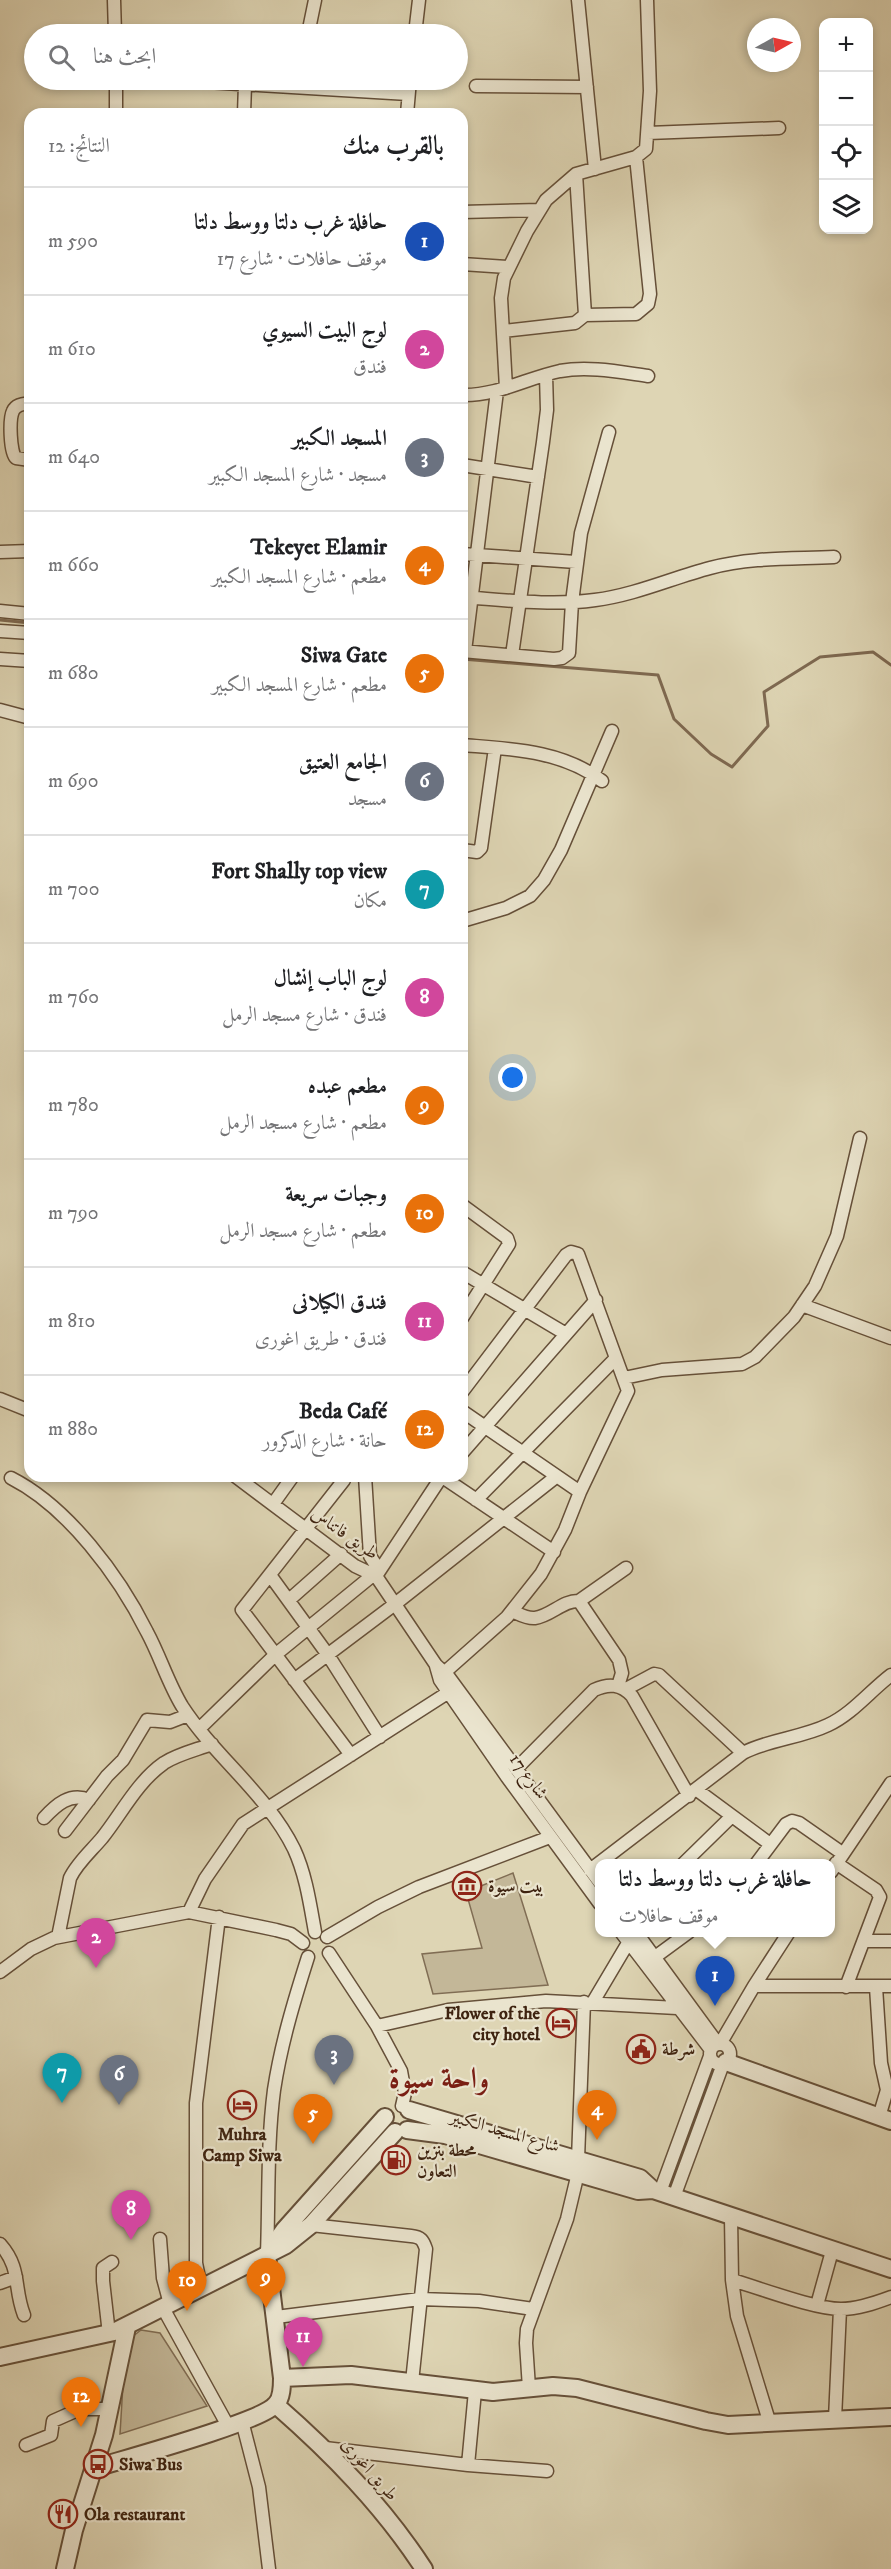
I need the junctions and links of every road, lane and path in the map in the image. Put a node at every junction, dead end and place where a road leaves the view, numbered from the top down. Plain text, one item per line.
1 (315, 0) edge
2 (419, 0) edge
3 (578, 0) edge
4 (647, 0) edge
5 (114, 2) edge
6 (115, 24) edge
7 (310, 24) edge
8 (416, 24) edge
9 (476, 86) dead end
10 (587, 87) junction
11 (116, 90) edge
12 (245, 90) edge
13 (368, 90) edge
14 (409, 90) edge
15 (408, 94) junction
16 (116, 108) edge
17 (244, 108) edge
18 (407, 108) edge
19 (778, 128) dead end
20 (648, 133) junction
21 (636, 157) junction
22 (595, 169) junction
23 (576, 174) junction
24 (540, 210) junction
25 (468, 212) edge
26 (468, 264) edge
27 (507, 267) junction
28 (585, 315) junction
29 (503, 331) junction
30 (546, 375) junction
31 (648, 376) dead end
32 (502, 390) junction
33 (468, 395) edge
34 (24, 404) edge
35 (609, 432) dead end
36 (24, 459) edge
37 (468, 466) edge
38 (487, 469) junction
39 (538, 477) junction
40 (24, 551) edge
41 (0, 552) edge
42 (468, 554) edge
43 (476, 555) junction
44 (526, 557) junction
45 (834, 558) dead end
46 (576, 562) junction
47 (468, 589) edge
48 (468, 597) edge
49 (520, 601) junction
50 (572, 602) junction
51 (0, 611) edge
52 (24, 613) edge
53 (0, 631) edge
54 (24, 633) edge
55 (468, 651) edge
56 (512, 655) junction
57 (0, 659) edge
58 (24, 661) edge
59 (0, 710) edge
60 (24, 716) edge
61 (612, 731) dead end
62 (468, 746) edge
63 (495, 748) junction
64 (597, 777) junction
65 (468, 851) edge
66 (468, 919) edge
67 (860, 1138) dead end
68 (468, 1210) edge
69 (468, 1276) edge
70 (484, 1286) junction
71 (596, 1300) junction
72 (802, 1305) junction
73 (468, 1309) edge
74 (526, 1310) junction
75 (566, 1334) junction
76 (891, 1338) edge
77 (616, 1358) junction
78 (624, 1378) junction
79 (468, 1384) edge
80 (0, 1399) edge
81 (24, 1409) edge
82 (468, 1415) edge
83 (486, 1426) junction
84 (468, 1446) edge
85 (523, 1452) junction
86 (557, 1476) junction
87 (11, 1478) dead end
88 (251, 1482) edge
89 (289, 1482) edge
90 (339, 1482) edge
91 (365, 1482) edge
92 (437, 1482) edge
93 (450, 1482) edge
94 (579, 1492) junction
95 (476, 1500) junction
96 (273, 1504) junction
97 (504, 1518) junction
98 (306, 1528) junction
99 (554, 1552) junction
100 (341, 1554) junction
101 (626, 1568) dead end
102 (376, 1574) junction
103 (270, 1575) junction
104 (289, 1600) junction
105 (579, 1601) junction
106 (395, 1604) junction
107 (512, 1611) junction
108 (308, 1627) junction
109 (275, 1655) junction
110 (328, 1655) junction
111 (440, 1669) junction
112 (891, 1675) edge
113 (294, 1680) junction
114 (622, 1688) junction
115 (449, 1692) junction
116 (188, 1715) junction
117 (199, 1729) junction
118 (380, 1737) junction
119 (212, 1744) junction
120 (743, 1753) junction
121 (351, 1755) junction
122 (516, 1769) junction
123 (107, 1776) junction
124 (93, 1779) dead end
125 (891, 1783) edge
126 (693, 1793) junction
127 (89, 1800) junction
128 (267, 1807) junction
129 (732, 1816) junction
130 (44, 1818) dead end
131 (65, 1831) dead end
132 (550, 1837) junction
133 (770, 1844) junction
134 (605, 1859) edge
135 (687, 1859) edge
136 (759, 1859) edge
137 (832, 1859) edge
138 (836, 1863) edge
139 (595, 1866) edge
140 (590, 1870) junction
141 (595, 1876) edge
142 (595, 1897) edge
143 (189, 1912) junction
144 (219, 1917) junction
145 (315, 1932) junction
146 (58, 1936) junction
147 (327, 1937) junction
148 (627, 1937) edge
149 (629, 1937) edge
150 (629, 1937) edge
151 (682, 1937) edge
152 (786, 1937) edge
153 (864, 1941) junction
154 (891, 1941) edge
155 (303, 1943) junction
156 (329, 1953) junction
157 (308, 1957) junction
158 (655, 1957) junction
159 (0, 1972) edge
160 (753, 1986) junction
161 (891, 1986) edge
162 (846, 1987) junction
163 (876, 1987) junction
164 (589, 2002) junction
165 (676, 2007) junction
166 (377, 2026) junction
167 (715, 2048) junction
168 (886, 2052) edge
169 (724, 2063) junction
170 (889, 2085) edge
171 (406, 2108) junction
172 (385, 2117) junction
173 (885, 2119) edge
174 (684, 2126) junction
175 (401, 2131) junction
176 (698, 2132) junction
177 (578, 2166) junction
178 (662, 2193) junction
179 (731, 2217) junction
180 (311, 2224) junction
181 (160, 2239) dead end
182 (0, 2244) edge
183 (832, 2251) junction
184 (267, 2254) junction
185 (112, 2262) dead end
186 (891, 2269) edge
187 (16, 2277) junction
188 (732, 2280) junction
189 (0, 2283) edge
190 (201, 2288) junction
191 (891, 2297) edge
192 (420, 2299) junction
193 (817, 2305) junction
194 (167, 2306) junction
195 (533, 2309) junction
196 (840, 2309) junction
197 (24, 2316) dead end
198 (276, 2317) junction
199 (127, 2327) junction
200 (109, 2334) junction
201 (0, 2357) edge
202 (282, 2378) junction
203 (411, 2382) junction
204 (530, 2388) junction
205 (475, 2391) junction
206 (276, 2405) junction
207 (109, 2409) junction
208 (891, 2417) edge
209 (836, 2419) junction
210 (235, 2424) junction
211 (770, 2424) junction
212 (26, 2445) dead end
213 (326, 2448) junction
214 (468, 2465) junction
215 (94, 2468) junction
216 (547, 2471) dead end
217 (65, 2569) edge
218 (269, 2569) edge
219 (424, 2569) edge

1 - 7 street
2 - 8 street
3 - 10 street
4 - 20 street
5 - 6 street
9 - 10 street
10 - 22 street
11 - 16 street
12 - 17 street
13 - 15 street
14 - 15 street
15 - 18 street
19 - 20 street
20 - 21 street
21 - 22 street
21 - 28 street
22 - 23 street
23 - 24 street
23 - 28 street
24 - 25 street
24 - 27 street
26 - 27 street
27 - 29 street
28 - 29 street
29 - 32 street
30 - 31 street
30 - 32 street
30 - 39 street
32 - 33 street
32 - 38 street
34 - 36 street
35 - 46 street
37 - 38 street
38 - 39 street
38 - 43 street
39 - 44 street
40 - 41 street
42 - 43 street
43 - 44 street
43 - 47 street
44 - 46 street
44 - 49 street
45 - 50 street
46 - 50 street
48 - 49 street
49 - 50 street
49 - 56 street
50 - 56 street
51 - 52 street
53 - 54 street
55 - 56 street
57 - 58 street
59 - 60 street
61 - 64 street
62 - 63 street
63 - 64 street
63 - 65 street
64 - 66 street
67 - 72 street
68 - 70 street
69 - 70 street
70 - 73 street
70 - 74 street
71 - 74 street
71 - 75 street
71 - 77 street
72 - 76 street
72 - 78 street
74 - 75 street
74 - 79 street
75 - 83 street
77 - 78 street
77 - 85 street
78 - 94 street
80 - 81 street
82 - 83 street
83 - 84 street
83 - 85 street
85 - 86 street
85 - 95 street
86 - 94 street
86 - 97 street
87 - 116 street
88 - 96 street, طريق فاتناس
89 - 96 street
90 - 98 street
91 - 102 street
92 - 102 street
93 - 95 street
94 - 99 street
95 - 97 street
96 - 98 street, طريق فاتناس
97 - 99 street
97 - 106 street
98 - 100 street, طريق فاتناس
98 - 103 street
99 - 107 street
100 - 102 street, طريق فاتناس
100 - 104 street
101 - 105 street
102 - 106 street, شارع 17
102 - 108 street
103 - 104 street
103 - 109 street
104 - 108 street
105 - 107 street
105 - 114 street
106 - 110 street
106 - 111 street, شارع 17
107 - 111 street
108 - 109 street
108 - 110 street
109 - 113 street
109 - 117 street
110 - 113 street
110 - 118 street
111 - 115 street, شارع 17
111 - 122 street, شارع 17
112 - 120 street
113 - 121 street
114 - 120 street
114 - 122 street
114 - 126 street
115 - 118 street
115 - 132 street, شارع 17
116 - 117 street
116 - 123 street
117 - 119 street
118 - 121 street
119 - 128 street
119 - 146 street
120 - 126 street
121 - 128 street
122 - 140 street, شارع 17
123 - 124 street
123 - 127 street
125 - 138 street
126 - 129 street
126 - 134 street
127 - 130 street
127 - 131 street
128 - 143 street
128 - 145 street
129 - 133 street
129 - 135 street
132 - 142 street, شارع 17
132 - 147 street
133 - 136 street
133 - 137 street
138 - 153 street
139 - 140 street
140 - 141 street, شارع 17
143 - 144 street
143 - 146 street
144 - 155 street
144 - 190 street
145 - 147 street
145 - 155 street
146 - 159 street
147 - 156 street
148 - 164 street
149 - 158 street
150 - 165 street
151 - 158 street
152 - 160 street
153 - 154 street
153 - 162 street
155 - 157 street
156 - 157 street
156 - 166 street
157 - 184 street
158 - 167 street
160 - 162 street
160 - 167 street
161 - 163 street
162 - 163 street
163 - 168 street
164 - 165 street
164 - 166 street
164 - 177 street
165 - 167 street
166 - 171 street
167 - 169 street
167 - 169 street
167 - 174 street
168 - 170 street
169 - 173 street
169 - 176 street
170 - 173 street
171 - 172 street
171 - 175 street
171 - 177 street, شارع المسجد الكبير
172 - 175 street
172 - 184 street
174 - 176 street
174 - 178 street
175 - 177 street, شارع المسجد الكبير
175 - 180 street
176 - 178 street
177 - 178 street, شارع المسجد الكبير
177 - 195 street
178 - 179 street, شارع المسجد الكبير
179 - 183 street, شارع المسجد الكبير
179 - 188 street
180 - 184 street
180 - 192 street
181 - 194 street
182 - 187 street
183 - 186 street, شارع المسجد الكبير
183 - 193 street
184 - 190 street
184 - 198 street
185 - 200 street
187 - 189 street
187 - 197 street
188 - 193 street
188 - 211 street
190 - 194 street
191 - 196 street
192 - 195 street
192 - 198 street
192 - 203 street
193 - 196 street
194 - 199 street
194 - 210 street
195 - 204 street
196 - 209 street
198 - 202 street
199 - 200 street
199 - 207 street
200 - 201 street
202 - 203 street
202 - 206 street
203 - 205 street
204 - 205 street
204 - 211 street
205 - 214 street
206 - 210 street
206 - 213 street, طريق اغورى
207 - 212 street
207 - 215 street
208 - 209 street
209 - 211 street
210 - 215 street
210 - 218 street
213 - 214 street
213 - 219 street, طريق اغورى
214 - 216 street
215 - 217 street

